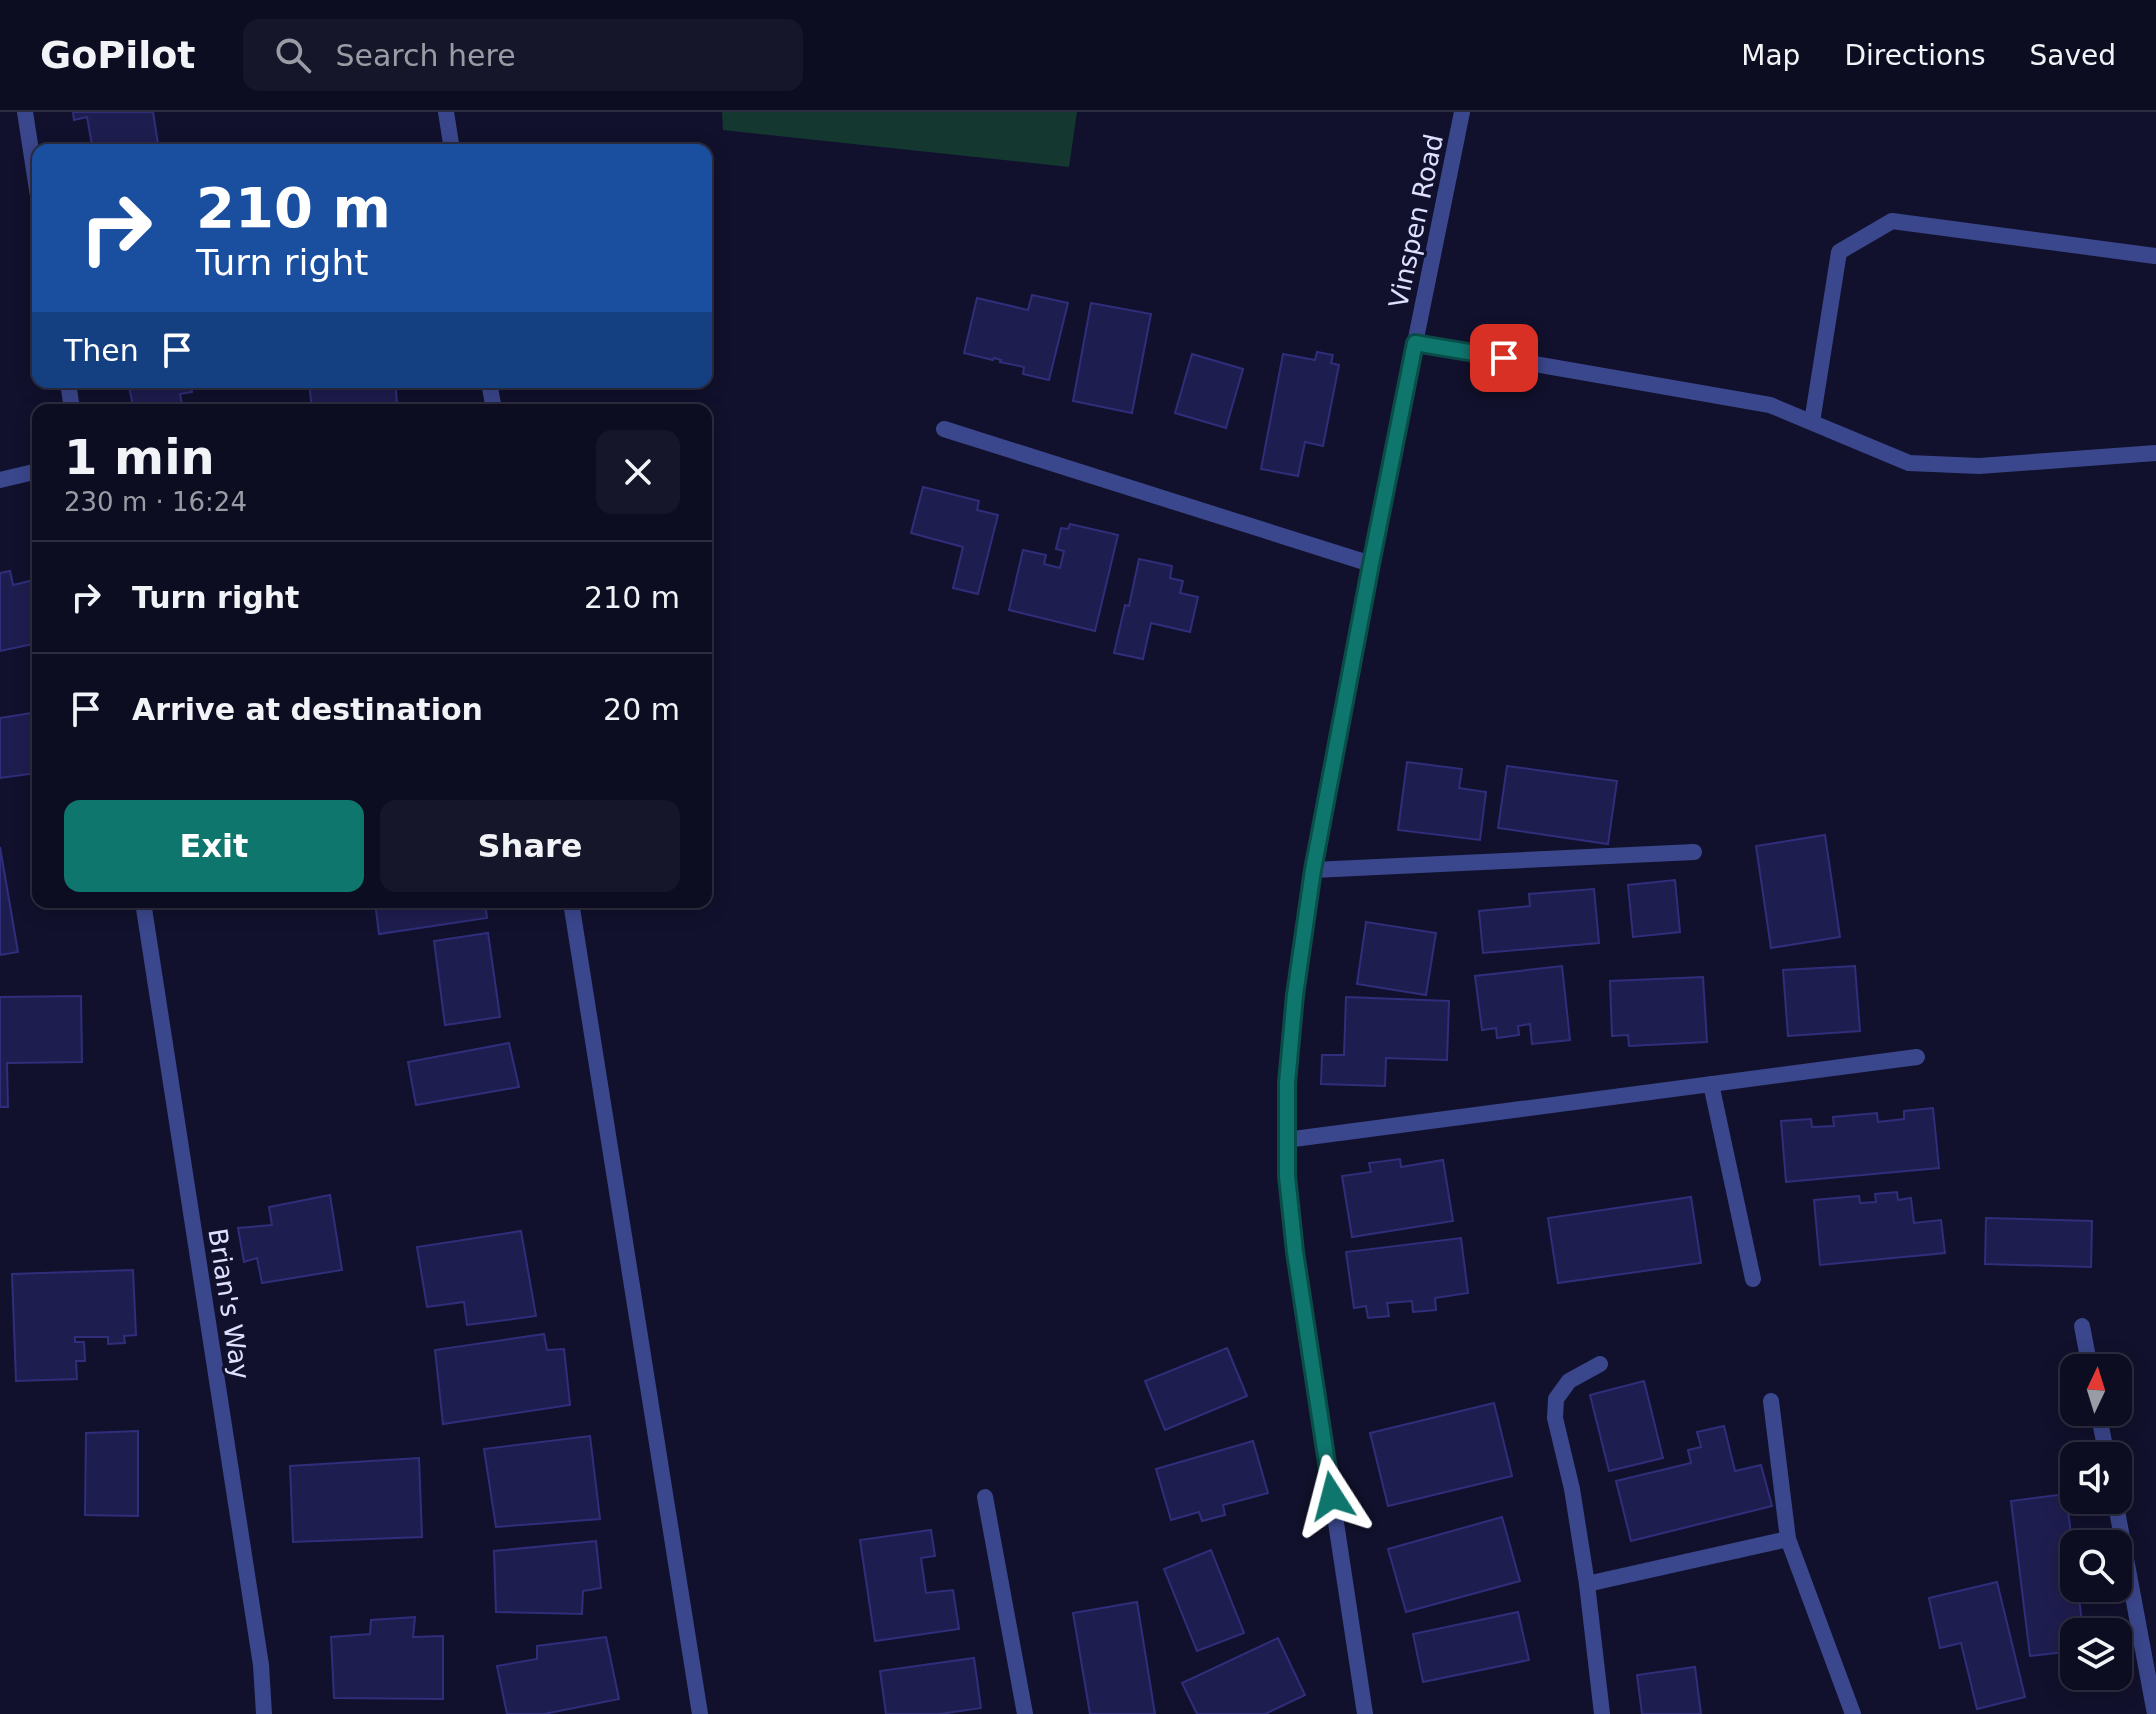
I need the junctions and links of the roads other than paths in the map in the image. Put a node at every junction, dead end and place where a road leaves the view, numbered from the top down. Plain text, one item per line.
1 (25, 112) edge
2 (446, 112) edge
3 (1462, 112) edge
4 (451, 144) edge
5 (32, 157) edge
6 (2155, 256) edge
7 (1415, 343) junction
8 (1812, 422) junction
9 (944, 429) dead end
10 (2156, 453) edge
11 (32, 472) edge
12 (0, 480) edge
13 (1371, 564) junction
14 (1694, 852) dead end
15 (1313, 870) junction
16 (144, 908) edge
17 (572, 908) edge
18 (1917, 1057) dead end
19 (1711, 1084) junction
20 (1286, 1140) junction
21 (1753, 1279) dead end
22 (2082, 1326) dead end
23 (2087, 1354) edge
24 (1600, 1364) dead end
25 (1771, 1401) dead end
26 (985, 1497) dead end
27 (2118, 1514) edge
28 (1788, 1539) junction
29 (1587, 1584) junction
30 (264, 1714) edge
31 (700, 1714) edge
32 (1025, 1714) edge
33 (1365, 1714) edge
34 (1602, 1714) edge
35 (1853, 1714) edge
36 (2155, 1714) edge

1 - 5 street
2 - 4 street
3 - 7 street, Vinspen Road
6 - 8 street
7 - 8 street
7 - 13 street, Vinspen Road
8 - 10 street
9 - 13 street
11 - 12 street
13 - 15 street, Vinspen Road
14 - 15 street
15 - 20 street, Vinspen Road
16 - 30 street, Brian's Way
17 - 31 street
18 - 19 street
19 - 20 street
19 - 21 street
20 - 33 street, Vinspen Road
22 - 23 street
24 - 29 street
25 - 28 street
26 - 32 street
27 - 36 street
28 - 29 street
28 - 35 street
29 - 34 street

